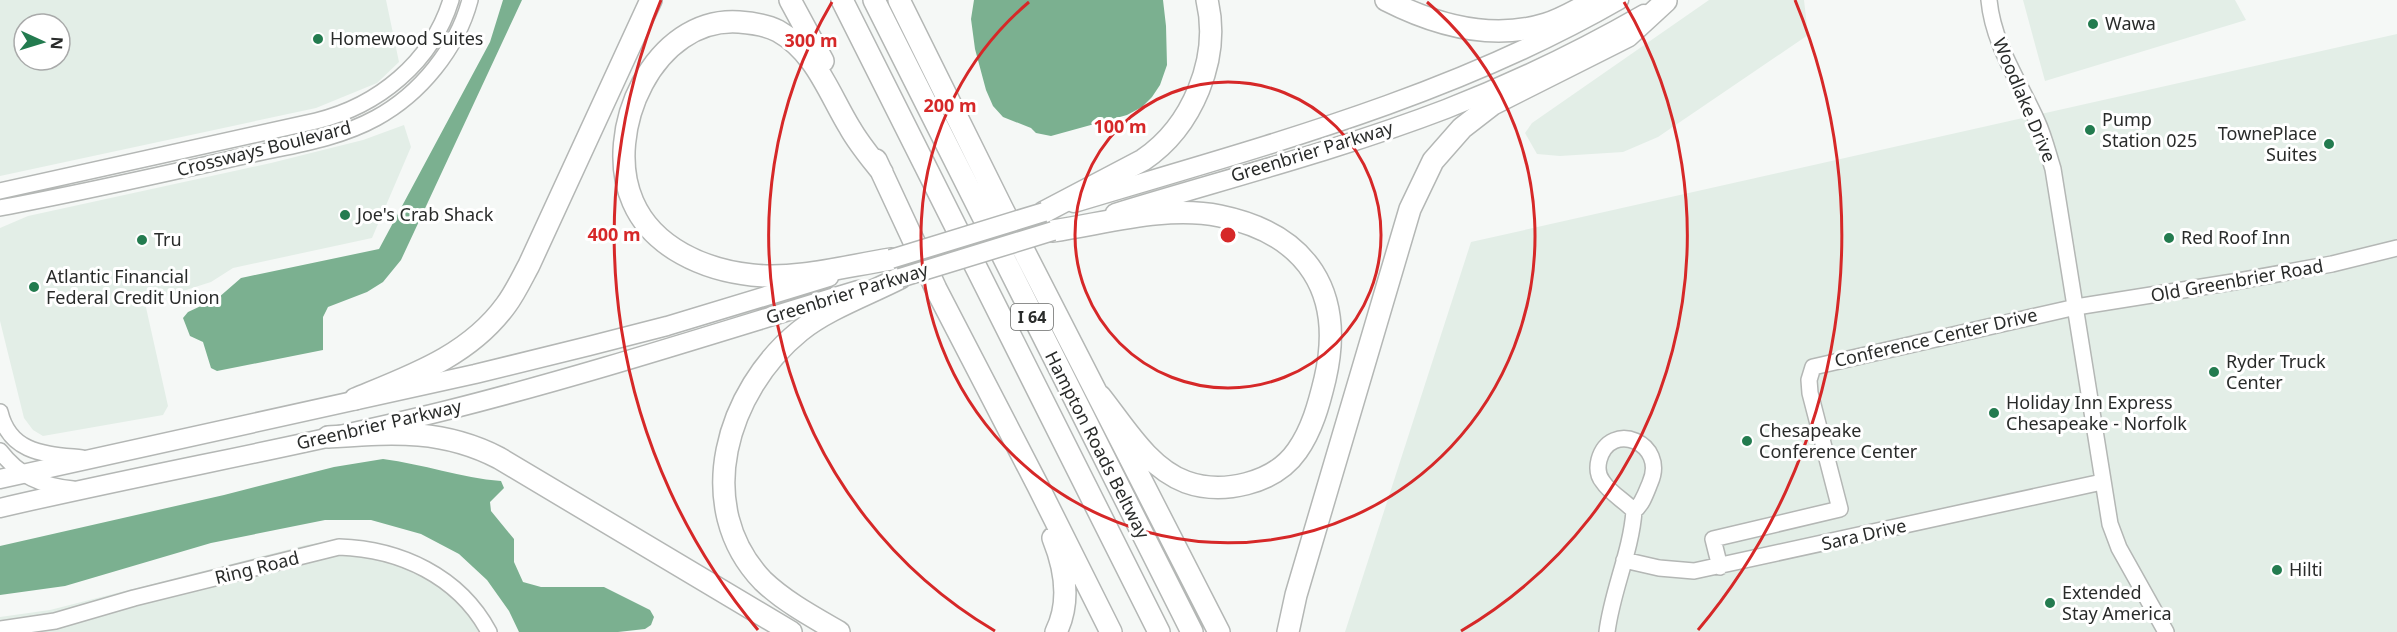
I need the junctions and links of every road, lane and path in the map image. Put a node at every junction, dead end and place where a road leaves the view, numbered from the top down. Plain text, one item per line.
1 (451, 0) edge
2 (470, 0) edge
3 (651, 0) edge
4 (790, 0) edge
5 (829, 0) edge
6 (842, 0) edge
7 (860, 0) edge
8 (874, 0) edge
9 (899, 0) edge
10 (910, 0) edge
11 (1207, 0) edge
12 (1386, 0) edge
13 (1596, 0) edge
14 (1619, 0) edge
15 (1989, 0) edge
16 (1667, 1) edge
17 (921, 45) junction
18 (882, 172) junction
19 (0, 191) edge
20 (19, 204) junction
21 (0, 208) edge
22 (1044, 212) junction
23 (0, 213) edge
24 (1053, 231) junction
25 (2397, 249) edge
26 (891, 259) junction
27 (900, 278) junction
28 (2076, 306) junction
29 (1100, 396) junction
30 (355, 399) junction
31 (0, 412) edge
32 (328, 437) junction
33 (1018, 446) junction
34 (0, 451) edge
35 (88, 459) junction
36 (22, 474) junction
37 (0, 479) edge
38 (2102, 482) junction
39 (85, 490) junction
40 (0, 508) edge
41 (1634, 511) junction
42 (1624, 560) junction
43 (1720, 567) junction
44 (0, 629) edge
45 (489, 632) edge
46 (791, 632) edge
47 (839, 632) edge
48 (1056, 632) edge
49 (1111, 632) edge
50 (1145, 632) edge
51 (1159, 632) edge
52 (1177, 632) edge
53 (1192, 632) edge
54 (1219, 632) edge
55 (1288, 632) edge
56 (1607, 632) edge
57 (2166, 632) edge

1 - 19 street, Crossways Boulevard
2 - 20 street, Crossways Boulevard
3 - 30 highway
4 - 18 highway
5 - 50 highway, I 64
6 - 51 highway
7 - 52 highway
8 - 53 highway, Hampton Roads Beltway / I 64
9 - 17 highway
10 - 17 highway
11 - 22 highway
12 - 13 highway
14 - 22 main road, Greenbrier Parkway
15 - 28 street, Woodlake Drive
16 - 24 main road, Greenbrier Parkway
16 - 55 highway
17 - 29 highway
18 - 26 highway
18 - 33 highway
20 - 21 street, Crossways Boulevard
20 - 23 street
22 - 26 main road, Greenbrier Parkway, bridge
24 - 27 main road, Greenbrier Parkway, bridge
24 - 29 highway
25 - 28 street, Old Greenbrier Road
26 - 30 main road, Greenbrier Parkway
27 - 32 main road, Greenbrier Parkway
27 - 47 highway
28 - 38 street, Woodlake Drive
28 - 43 street, Conference Center Drive
29 - 54 highway
30 - 35 main road, Greenbrier Parkway
31 - 35 street
32 - 39 main road, Greenbrier Parkway
32 - 46 highway
33 - 48 highway
33 - 49 highway
34 - 36 street
35 - 36 main road, Greenbrier Parkway
36 - 37 main road, Greenbrier Parkway
36 - 39 street
38 - 43 street, Sara Drive
38 - 57 street, Woodlake Drive
39 - 40 main road, Greenbrier Parkway
41 - 41 street
41 - 42 street
42 - 43 street, Sara Drive
42 - 56 street
44 - 45 street, Ring Road

